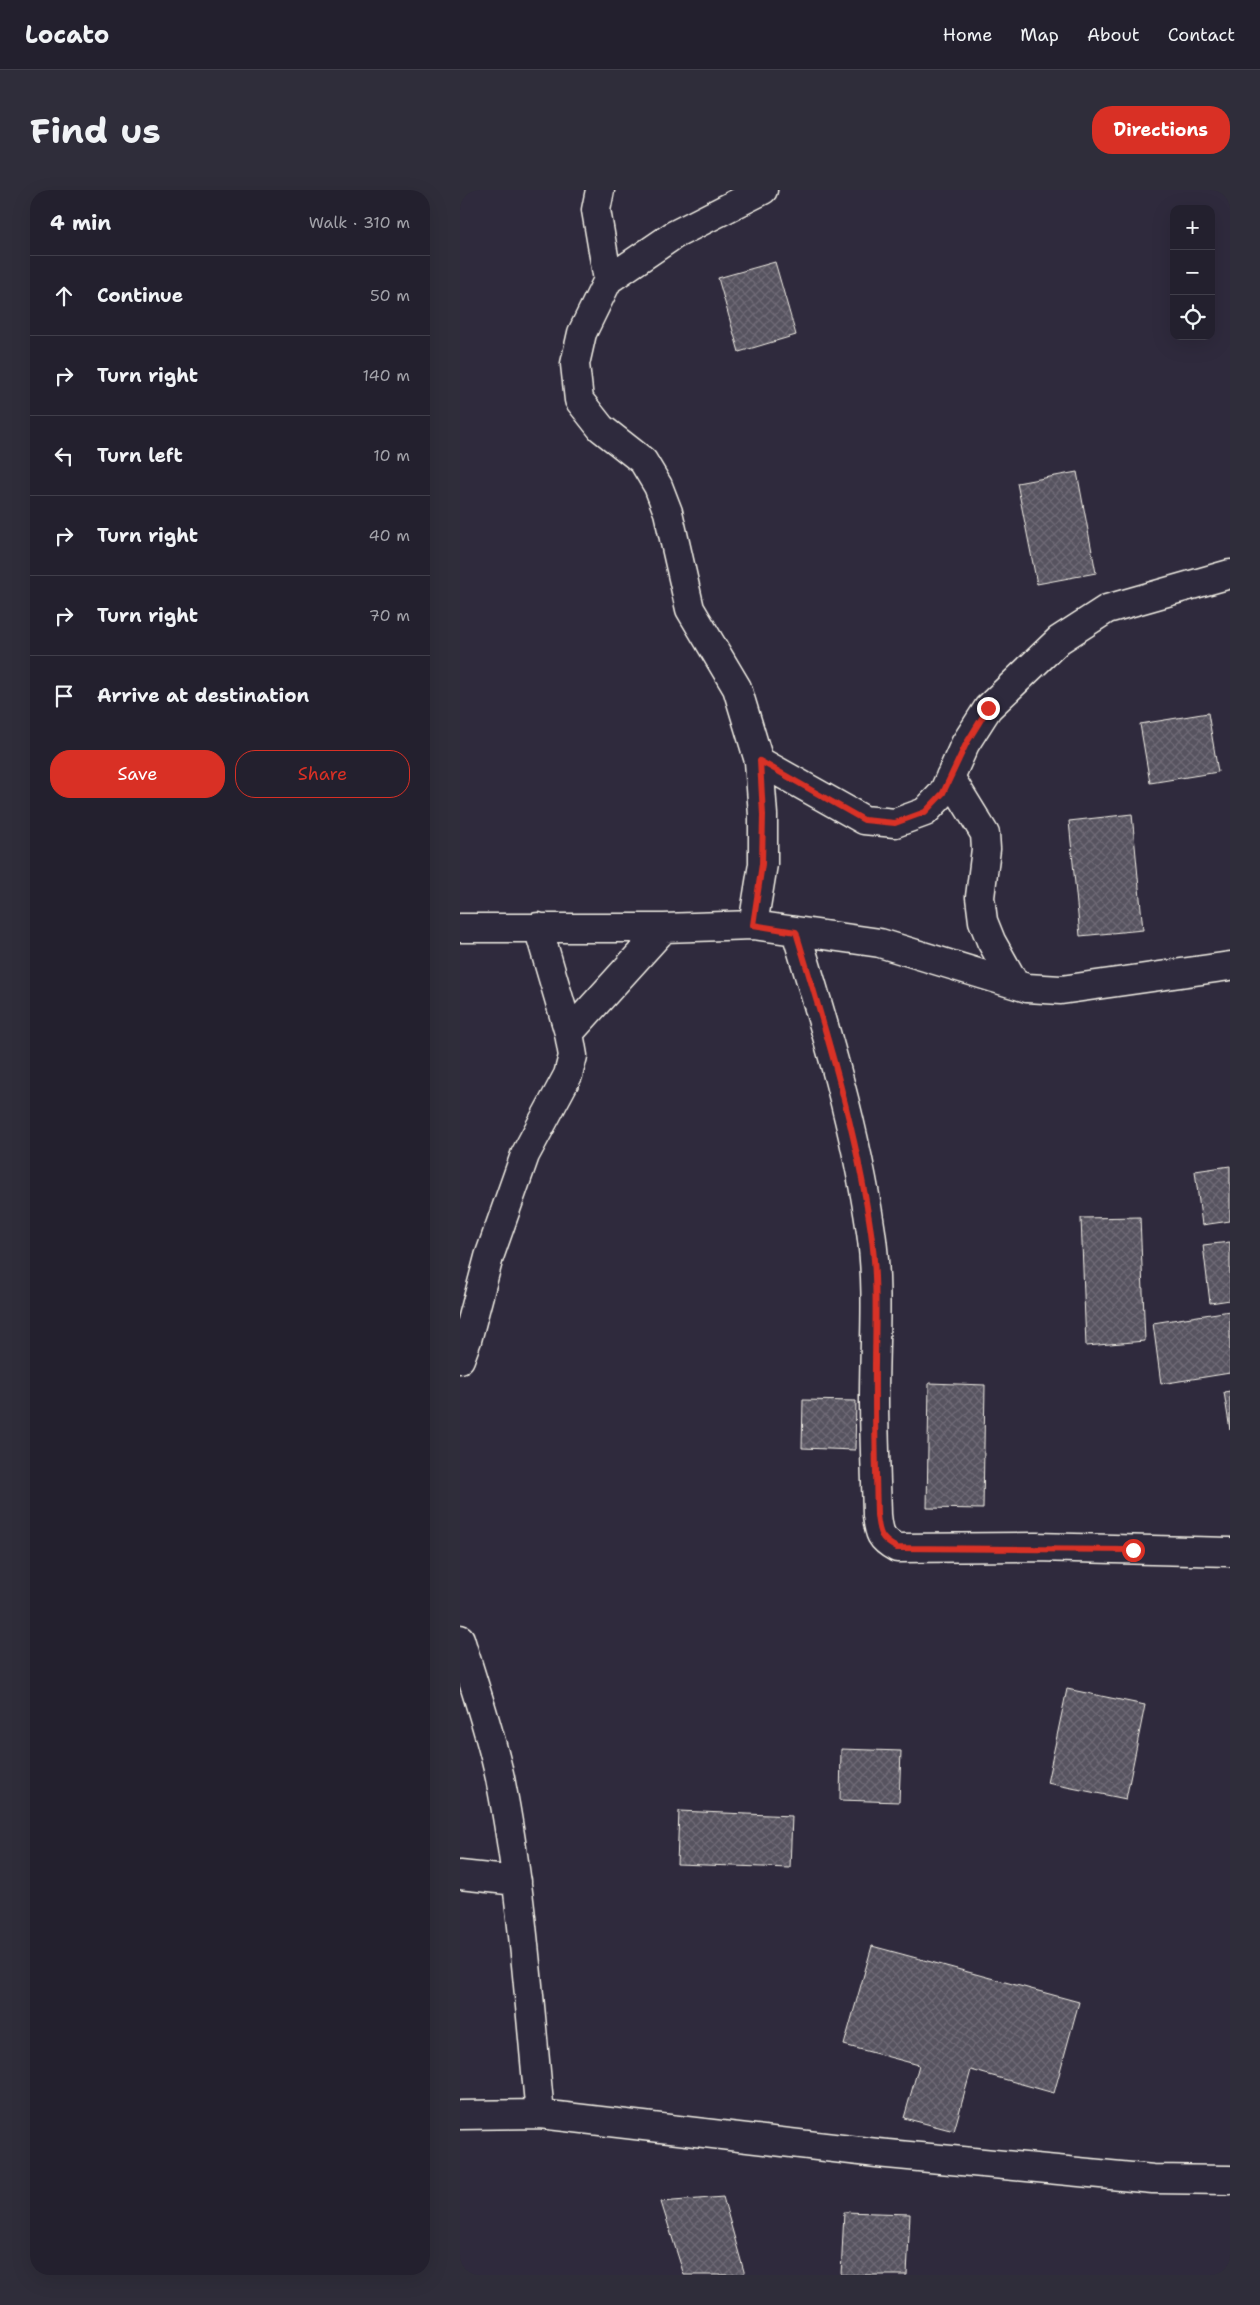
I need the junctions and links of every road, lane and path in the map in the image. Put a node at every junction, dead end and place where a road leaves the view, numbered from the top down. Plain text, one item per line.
1 (600, 190) edge
2 (763, 190) edge
3 (608, 280) junction
4 (1230, 574) edge
5 (760, 761) junction
6 (950, 777) junction
7 (753, 925) junction
8 (538, 927) junction
9 (460, 928) edge
10 (664, 928) junction
11 (796, 932) junction
12 (1230, 966) edge
13 (1015, 984) junction
14 (569, 1033) junction
15 (470, 1292) edge
16 (460, 1359) edge
17 (1230, 1552) edge
18 (460, 1640) edge
19 (460, 1874) edge
20 (517, 1881) junction
21 (540, 2114) junction
22 (460, 2115) edge
23 (1230, 2180) edge

1 - 3 street
2 - 3 street
3 - 5 street
4 - 6 street
5 - 6 street
5 - 7 street
6 - 13 street
7 - 10 street
7 - 11 street
8 - 9 street
8 - 10 street
8 - 14 street
10 - 14 street
11 - 13 street
11 - 17 street
12 - 13 street
14 - 15 street
15 - 16 street
18 - 20 street
19 - 20 street
20 - 21 street
21 - 22 street
21 - 23 street

